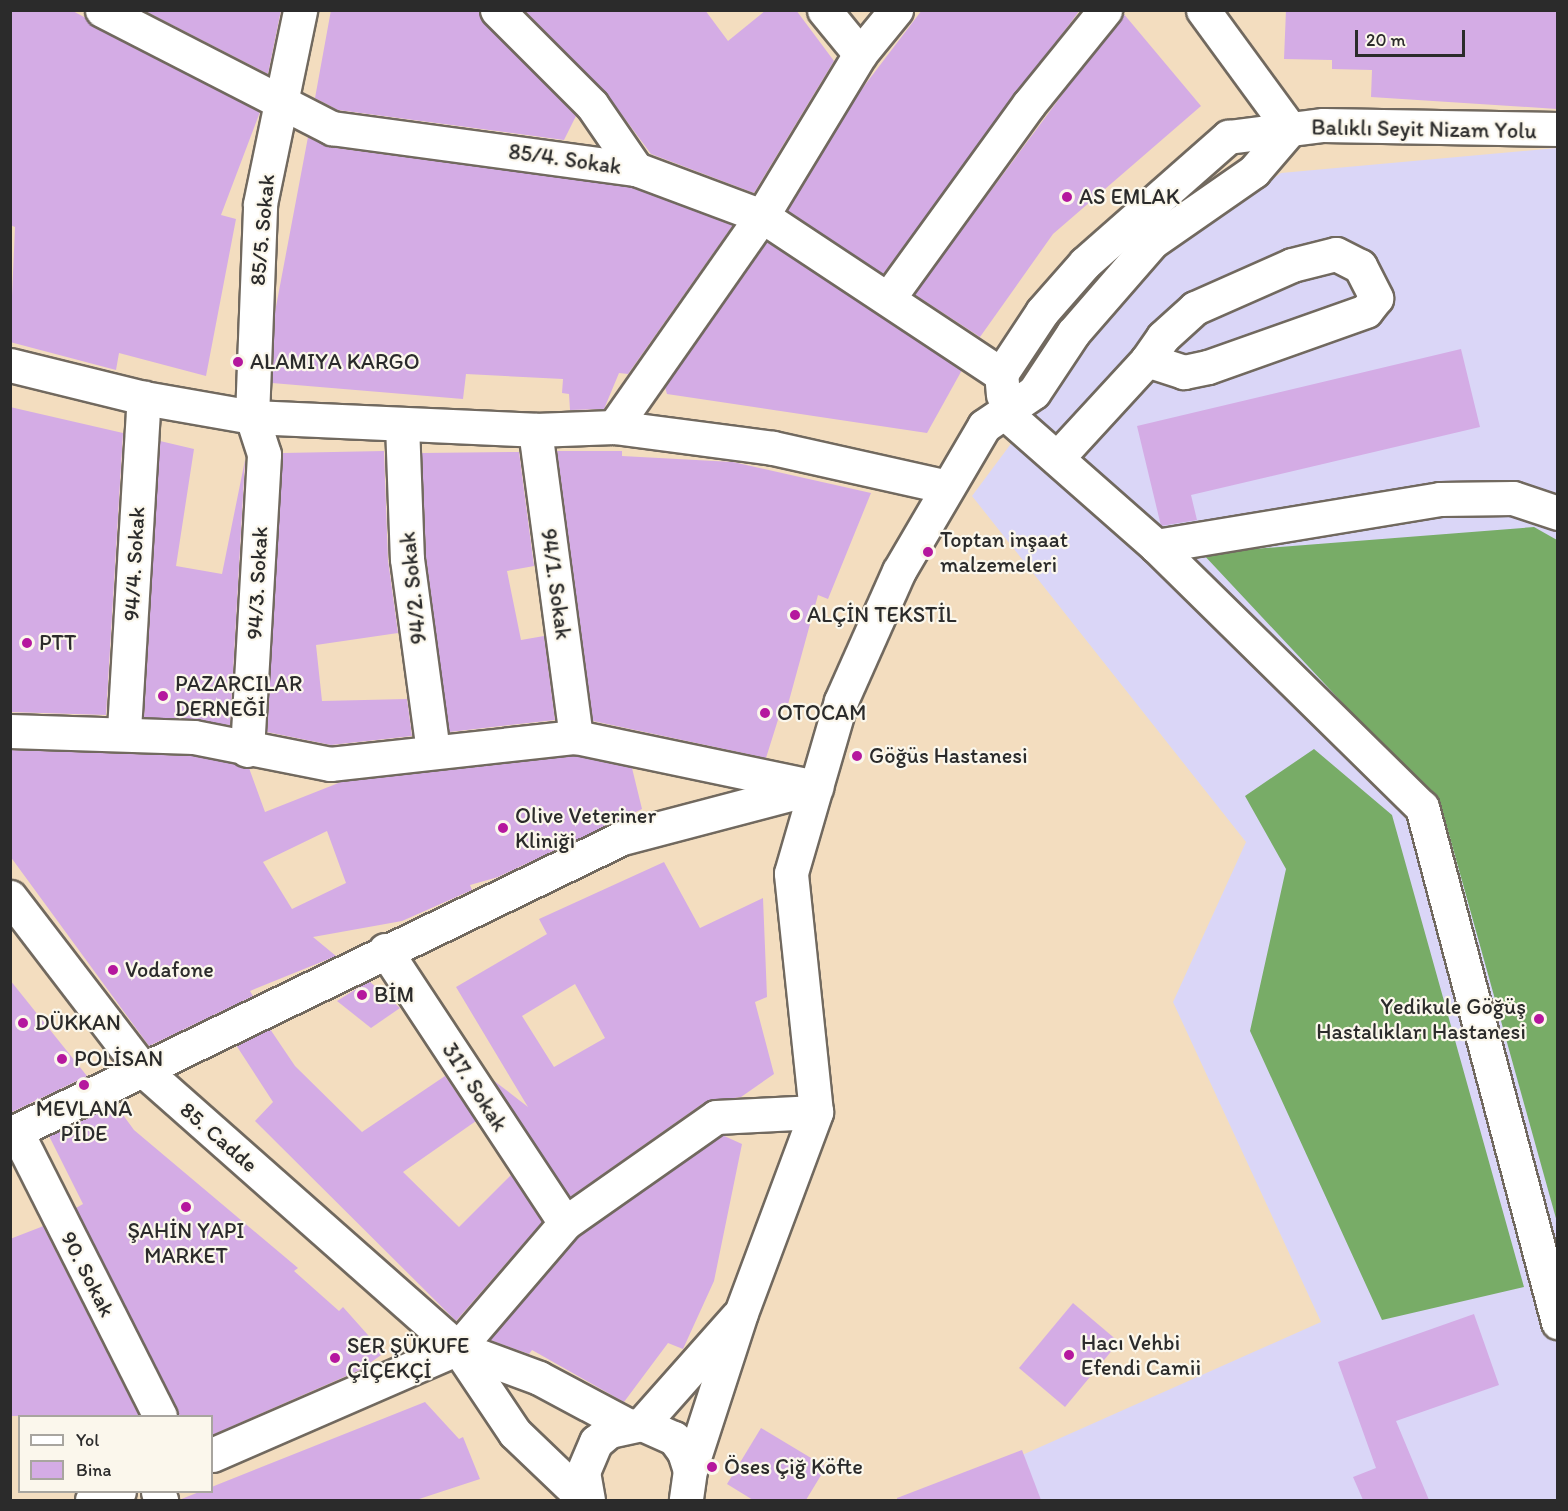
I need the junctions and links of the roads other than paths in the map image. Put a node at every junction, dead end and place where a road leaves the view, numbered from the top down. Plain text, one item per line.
1 (102, 10) edge
2 (300, 10) edge
3 (497, 10) edge
4 (824, 10) edge
5 (896, 10) edge
6 (1106, 10) edge
7 (1203, 10) edge
8 (860, 54) junction
9 (280, 98) junction
10 (1290, 129) junction
11 (1552, 138) edge
12 (636, 169) junction
13 (762, 216) junction
14 (890, 296) junction
15 (1147, 360) junction
16 (13, 374) edge
17 (1001, 374) junction
18 (144, 398) junction
19 (1004, 412) junction
20 (252, 417) junction
21 (402, 424) junction
22 (614, 427) junction
23 (535, 430) junction
24 (1056, 458) junction
25 (947, 487) junction
26 (1557, 513) edge
27 (1156, 546) junction
28 (10, 730) edge
29 (124, 730) junction
30 (576, 737) junction
31 (248, 750) junction
32 (433, 751) junction
33 (816, 787) junction
34 (10, 897) edge
35 (385, 950) junction
36 (141, 1068) junction
37 (816, 1112) junction
38 (13, 1132) edge
39 (565, 1223) junction
40 (1556, 1306) edge
41 (741, 1312) junction
42 (458, 1348) junction
43 (159, 1415) edge
44 (634, 1424) junction
45 (213, 1455) edge
46 (688, 1485) edge
47 (113, 1493) edge
48 (92, 1500) edge
49 (587, 1500) edge

1 - 9 street, 85/4. Sokak
2 - 9 street, 85/5. Sokak
3 - 12 street
4 - 8 street
5 - 8 street
6 - 14 street
7 - 10 street
8 - 13 street
9 - 12 street, 85/4. Sokak
9 - 20 street, 85/5. Sokak
10 - 11 street, Balıklı Seyit Nizam Yolu
10 - 17 street, Balıklı Seyit Nizam Yolu
10 - 19 street
12 - 13 street, 85/4. Sokak
13 - 14 street, 85/4. Sokak
13 - 22 street
14 - 17 street, 85/4. Sokak
15 - 15 street
15 - 24 street
16 - 18 street
17 - 19 street
18 - 20 street
18 - 29 street, 94/4. Sokak
19 - 24 street
19 - 25 street
20 - 21 street
20 - 31 street, 94/3. Sokak
21 - 23 street
21 - 32 street, 94/2. Sokak
22 - 23 street
22 - 25 street
23 - 30 street, 94/1. Sokak
24 - 27 street
25 - 33 street
26 - 27 street
27 - 40 street
28 - 29 street
29 - 31 street
30 - 32 street
30 - 33 street
31 - 32 street
33 - 35 street
33 - 37 street
34 - 36 street, 85. Cadde
35 - 36 street
35 - 39 street, 317. Sokak
36 - 38 street
36 - 42 street, 85. Cadde
37 - 39 street
37 - 41 street
38 - 43 street, 90. Sokak
39 - 42 street
41 - 44 street
41 - 46 street
42 - 44 street
42 - 45 street
42 - 49 street
44 - 46 street
44 - 49 street
47 - 48 street

